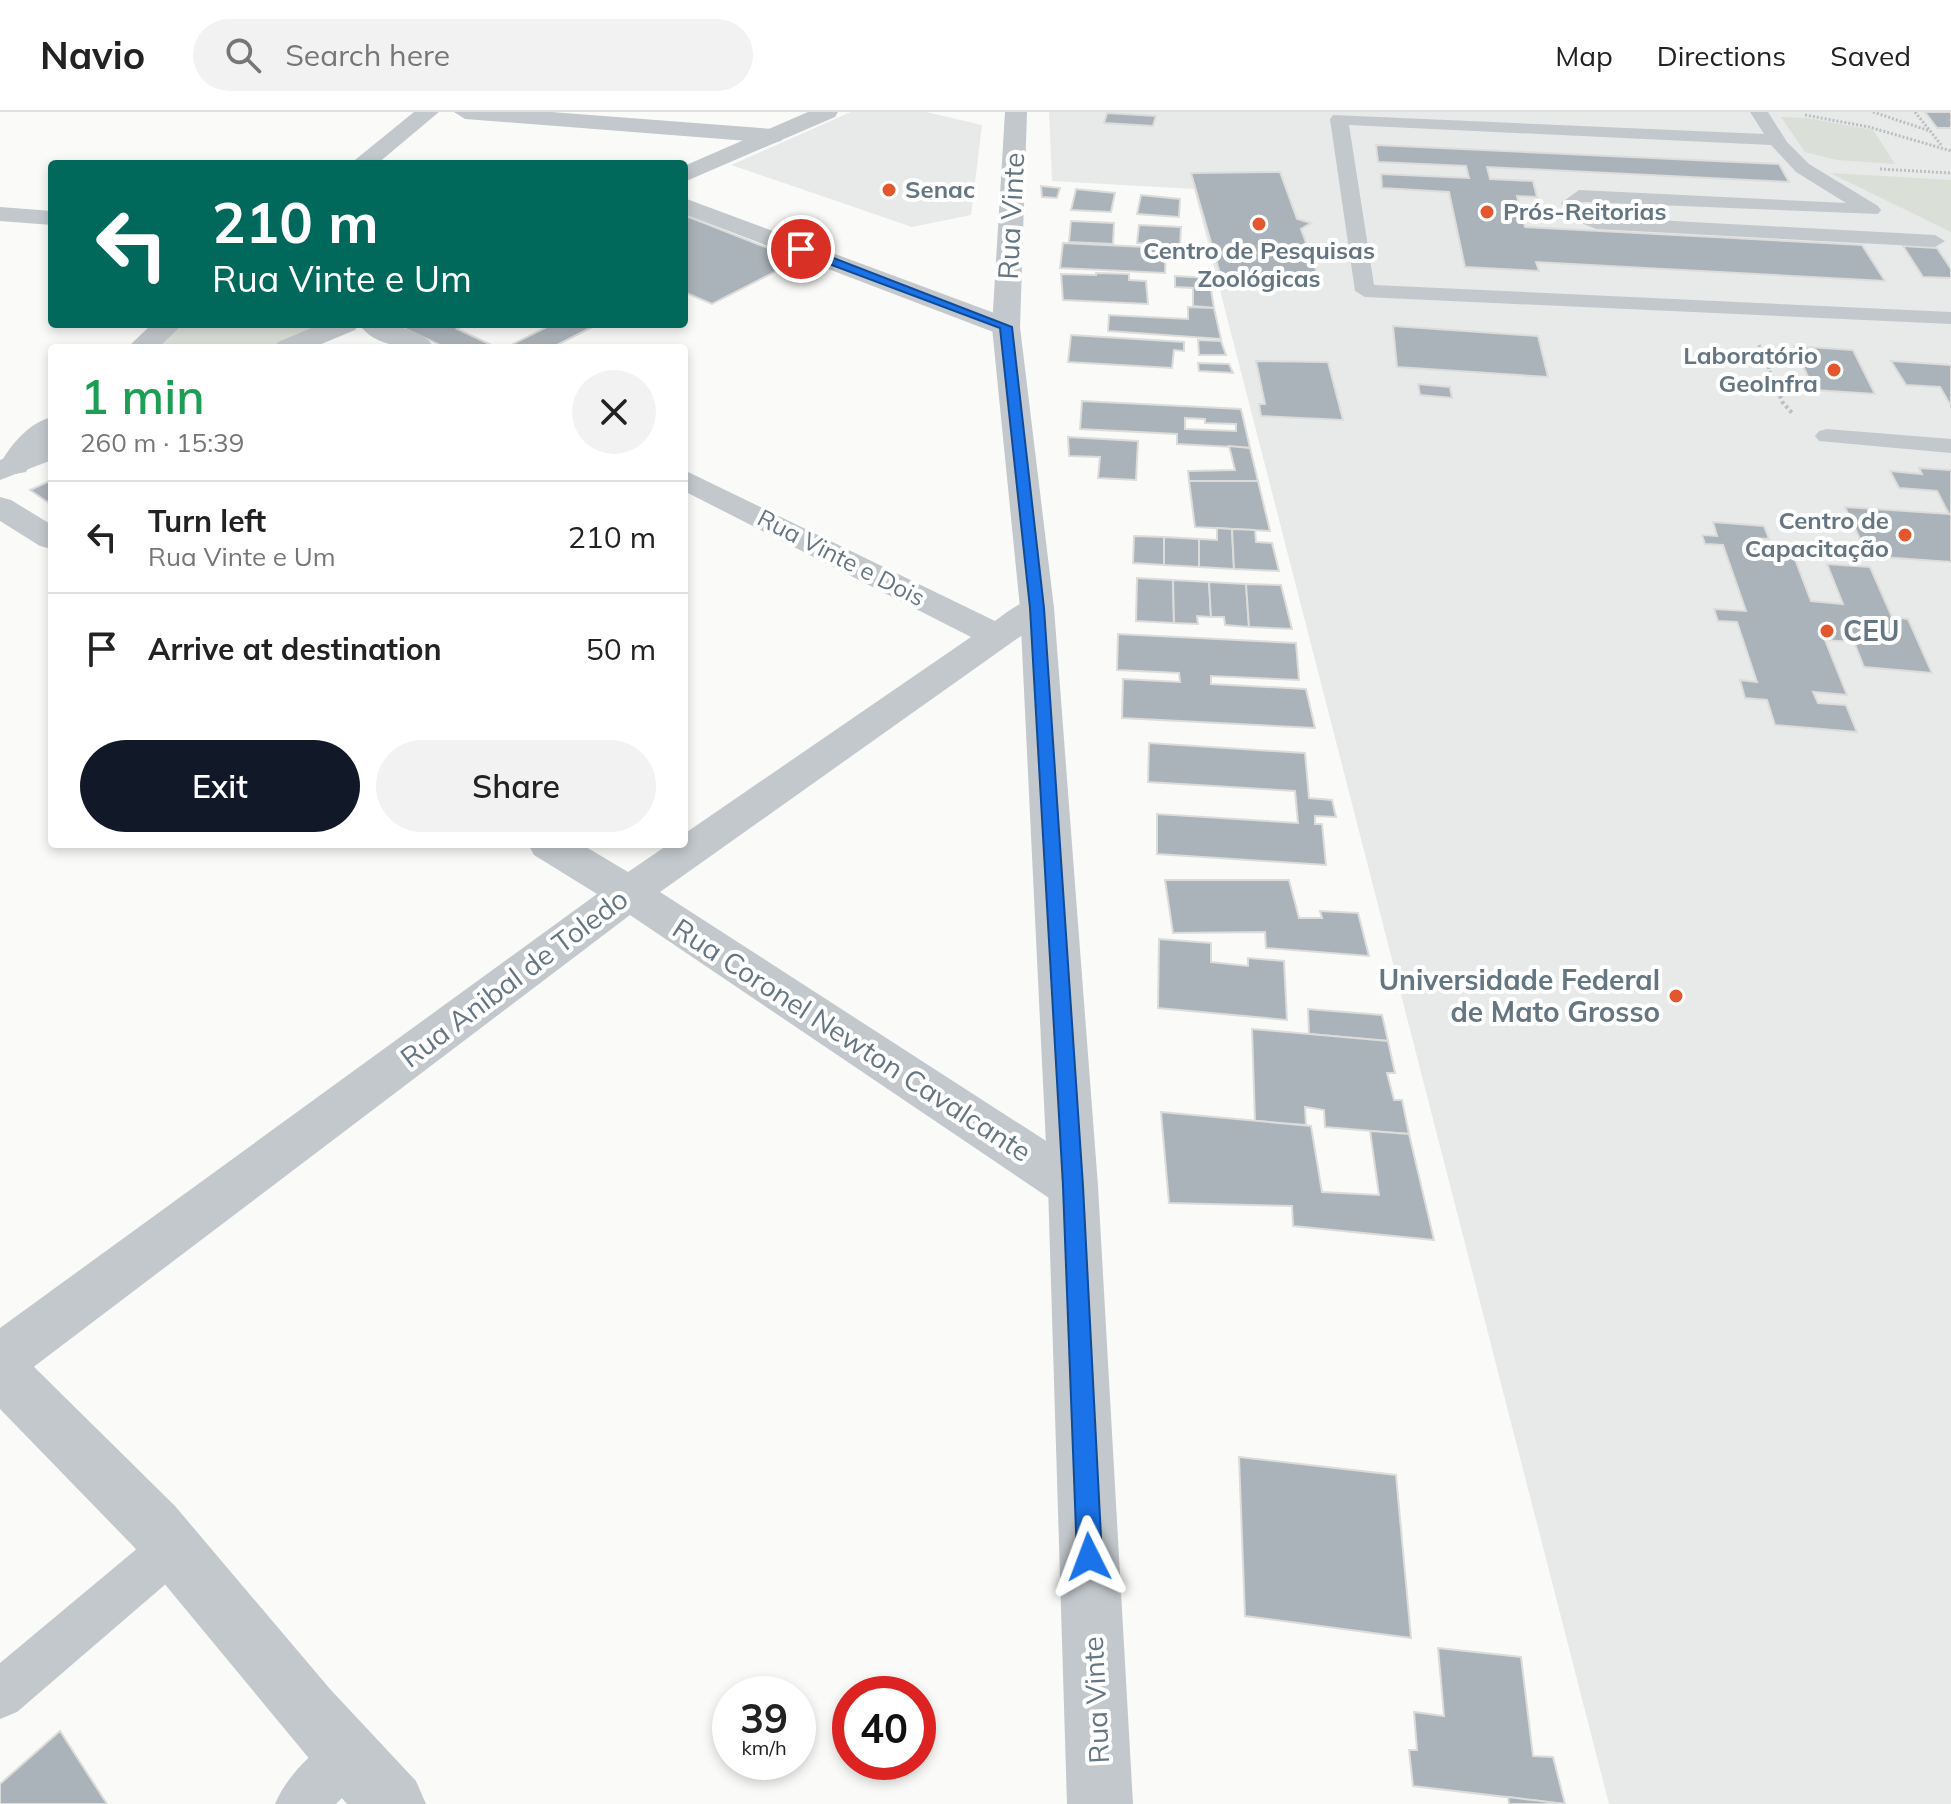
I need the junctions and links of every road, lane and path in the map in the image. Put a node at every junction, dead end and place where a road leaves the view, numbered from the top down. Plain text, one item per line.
1 (428, 112) edge
2 (465, 112) edge
3 (827, 112) edge
4 (1016, 112) edge
5 (1840, 112) edge
6 (1873, 112) edge
7 (1915, 112) edge
8 (1759, 113) edge
9 (1832, 119) junction
10 (1930, 131) junction
11 (773, 136) junction
12 (1774, 140) junction
13 (1944, 148) junction
14 (1951, 151) edge
15 (367, 160) edge
16 (688, 173) edge
17 (688, 207) edge
18 (1871, 210) junction
19 (0, 214) edge
20 (48, 218) edge
21 (1943, 245) edge
22 (1744, 309) junction
23 (1951, 318) edge
24 (1006, 327) junction
25 (164, 328) edge
26 (336, 328) edge
27 (381, 328) edge
28 (146, 344) edge
29 (298, 344) edge
30 (413, 344) edge
31 (48, 430) edge
32 (1827, 436) joint
33 (1951, 446) edge
34 (18, 457) edge
35 (688, 481) edge
36 (0, 507) edge
37 (48, 537) edge
38 (1037, 608) junction
39 (997, 636) junction
40 (556, 848) edge
41 (629, 893) junction
42 (1073, 1186) junction
43 (0, 1360) edge
44 (0, 1371) edge
45 (173, 1548) junction
46 (0, 1695) edge
47 (346, 1758) junction
48 (300, 1804) edge
49 (393, 1804) edge
50 (1100, 1804) edge

1 - 15 street
2 - 11 street
3 - 11 street
4 - 24 street, Rua Vinte
5 - 9 path
6 - 10 path
7 - 10 path
8 - 9 path
8 - 12 lane
9 - 13 path
10 - 13 path
11 - 16 street
12 - 18 lane
12 - 22 lane
13 - 14 path
17 - 24 street
18 - 21 lane
18 - 21 lane
19 - 20 street
22 - 23 lane
22 - 32 path
24 - 38 street, Rua Vinte
25 - 28 street
26 - 29 street
27 - 30 street
31 - 34 street
32 - 33 lane
35 - 39 street, Rua Vinte e Dois
36 - 37 street
38 - 39 street, Rua Anibal de Toledo
38 - 42 street, Rua Vinte
39 - 41 street, Rua Anibal de Toledo
40 - 41 street, Rua Coronel Newton Cavalcante
41 - 42 street, Rua Coronel Newton Cavalcante
41 - 43 street, Rua Anibal de Toledo
42 - 50 street, Rua Vinte
44 - 45 street
45 - 46 lane
45 - 47 street
47 - 48 lane
47 - 49 street

